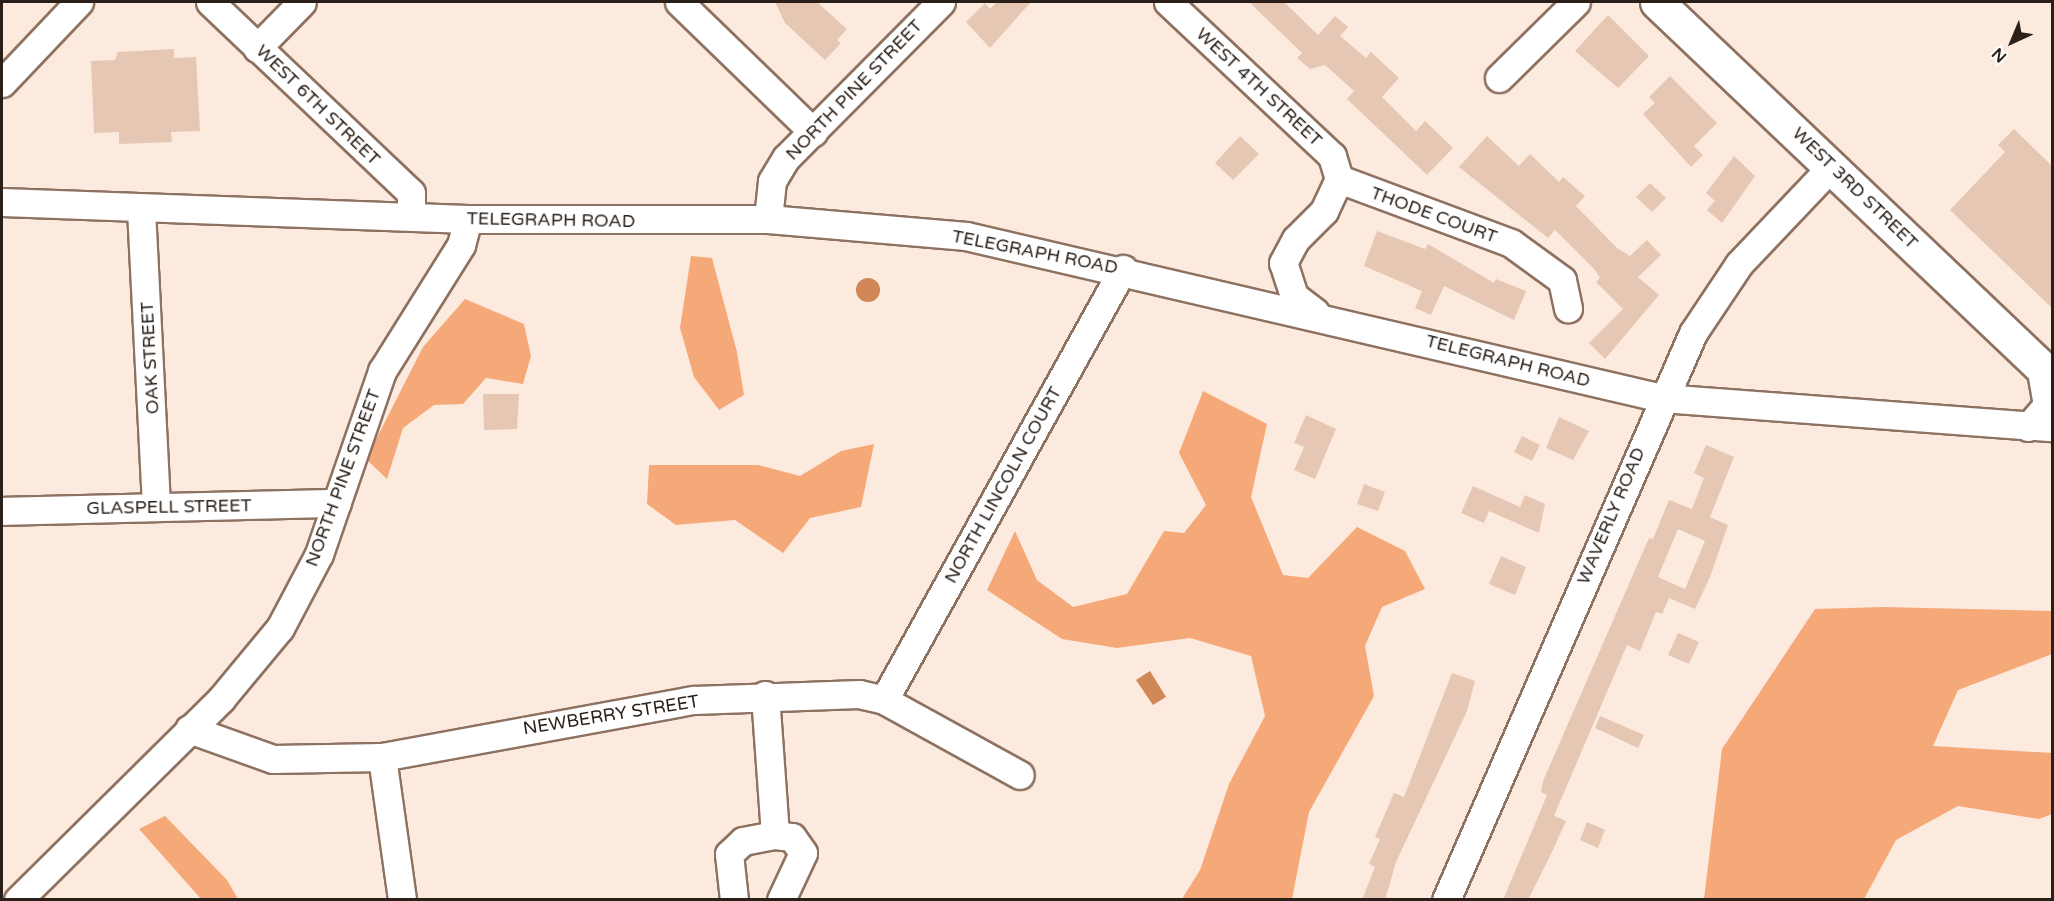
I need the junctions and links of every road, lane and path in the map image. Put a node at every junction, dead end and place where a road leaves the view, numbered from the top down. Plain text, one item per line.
1 (79, 2) edge
2 (210, 2) edge
3 (302, 2) edge
4 (678, 2) edge
5 (941, 2) edge
6 (1168, 2) edge
7 (1576, 2) edge
8 (1657, 2) edge
9 (257, 48) junction
10 (1499, 78) dead end
11 (2, 83) edge
12 (813, 132) junction
13 (1831, 167) junction
14 (1339, 179) junction
15 (2, 202) edge
16 (141, 208) junction
17 (411, 215) junction
18 (468, 219) junction
19 (768, 219) junction
20 (1283, 263) junction
21 (1123, 269) junction
22 (1236, 295) junction
23 (1568, 308) dead end
24 (1318, 315) junction
25 (2046, 370) edge
26 (1662, 398) junction
27 (2040, 427) edge
28 (337, 503) junction
29 (156, 507) junction
30 (2, 511) edge
31 (765, 695) junction
32 (884, 700) junction
33 (189, 729) junction
34 (382, 758) junction
35 (1020, 776) dead end
36 (775, 835) junction
37 (18, 900) edge
38 (402, 900) edge
39 (734, 900) edge
40 (781, 900) edge
41 (1446, 900) edge

1 - 11 street
2 - 9 street, WEST 6TH STREET
3 - 9 street
4 - 12 street
5 - 12 street, NORTH PINE STREET
6 - 14 street, WEST 4TH STREET
7 - 10 street
8 - 13 main road, WEST 3RD STREET
9 - 17 street, WEST 6TH STREET
12 - 19 street, NORTH PINE STREET
13 - 25 main road, WEST 3RD STREET
13 - 26 street, WAVERLY ROAD
14 - 20 street
14 - 23 street, THODE COURT
15 - 16 street, TELEGRAPH ROAD
16 - 17 street, TELEGRAPH ROAD
16 - 29 street, OAK STREET
17 - 18 street, TELEGRAPH ROAD
18 - 19 street, TELEGRAPH ROAD
18 - 28 street, NORTH PINE STREET
19 - 21 street, TELEGRAPH ROAD
20 - 22 street
20 - 24 street
21 - 22 street, TELEGRAPH ROAD
21 - 32 street, NORTH LINCOLN COURT
22 - 24 street, TELEGRAPH ROAD
24 - 26 street, TELEGRAPH ROAD
25 - 27 street
26 - 27 street, TELEGRAPH ROAD
26 - 41 street, WAVERLY ROAD
28 - 29 street, GLASPELL STREET
28 - 33 street, NORTH PINE STREET
29 - 30 street, GLASPELL STREET
31 - 32 street, NEWBERRY STREET
31 - 34 street, NEWBERRY STREET
31 - 36 street
32 - 35 street, NEWBERRY STREET
33 - 34 street, NEWBERRY STREET
33 - 37 street, NORTH PINE STREET
34 - 38 street
36 - 39 street
36 - 40 street

